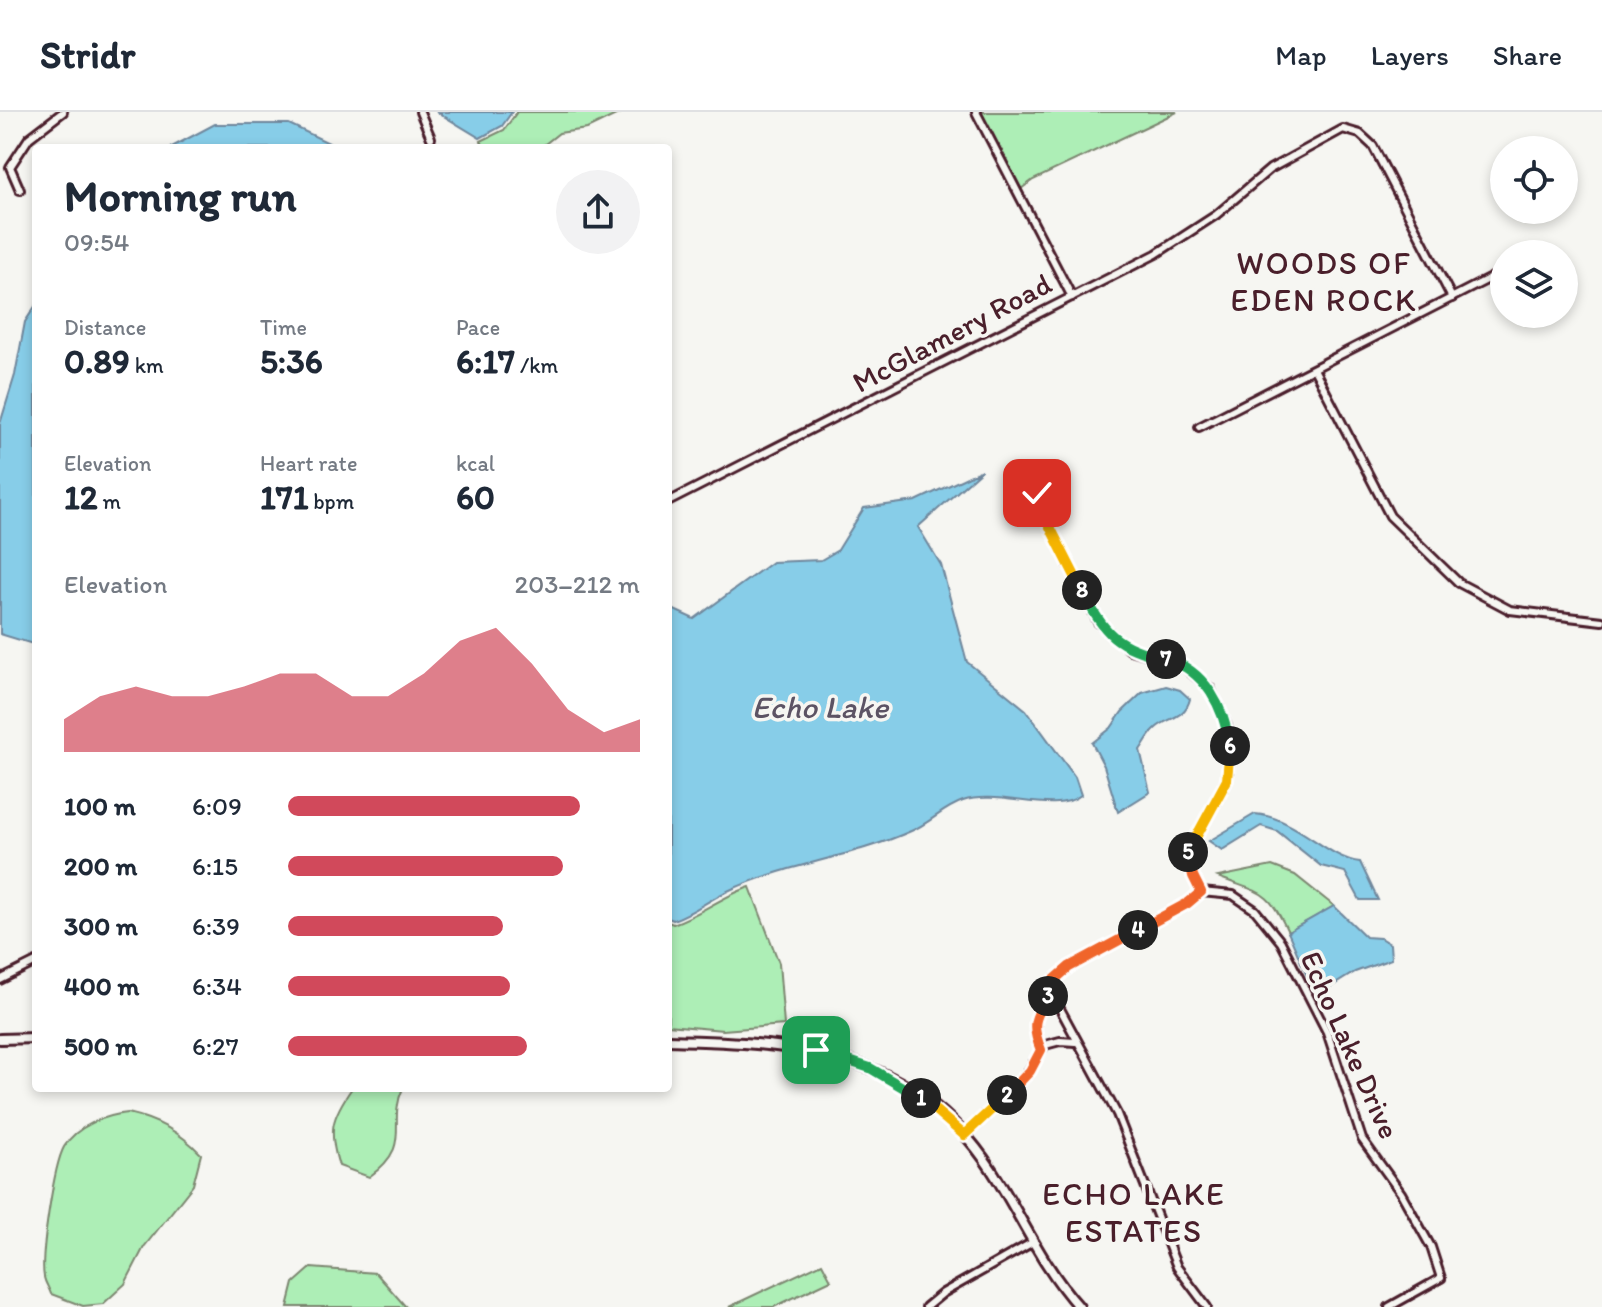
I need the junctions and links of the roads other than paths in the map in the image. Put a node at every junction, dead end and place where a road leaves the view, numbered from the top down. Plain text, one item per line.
1 (63, 112) edge
2 (420, 112) edge
3 (976, 112) edge
4 (431, 138) dead end
5 (20, 190) dead end
6 (1490, 278) edge
7 (1072, 297) junction
8 (1452, 298) junction
9 (1314, 369) junction
10 (1199, 427) dead end
11 (672, 500) edge
12 (1049, 513) junction
13 (1602, 621) edge
14 (1201, 892) junction
15 (32, 964) edge
16 (0, 980) edge
17 (1051, 992) junction
18 (32, 1038) edge
19 (0, 1039) edge
20 (672, 1040) edge
21 (1075, 1042) junction
22 (1041, 1050) junction
23 (964, 1135) junction
24 (1033, 1242) junction
25 (926, 1307) edge
26 (1079, 1307) edge
27 (1207, 1307) edge
28 (1389, 1307) edge

1 - 5 street
2 - 4 street
3 - 7 street, McGlamery Road
6 - 8 street
7 - 8 street
7 - 11 street, McGlamery Road
8 - 9 street
9 - 10 street
9 - 13 street
12 - 12 street
12 - 14 street
14 - 17 street
14 - 28 street, Echo Lake Drive
15 - 16 street
17 - 21 street
17 - 22 street
18 - 19 street
20 - 23 street
21 - 22 street
21 - 27 street
22 - 23 street
23 - 24 street
24 - 25 street
24 - 26 street

